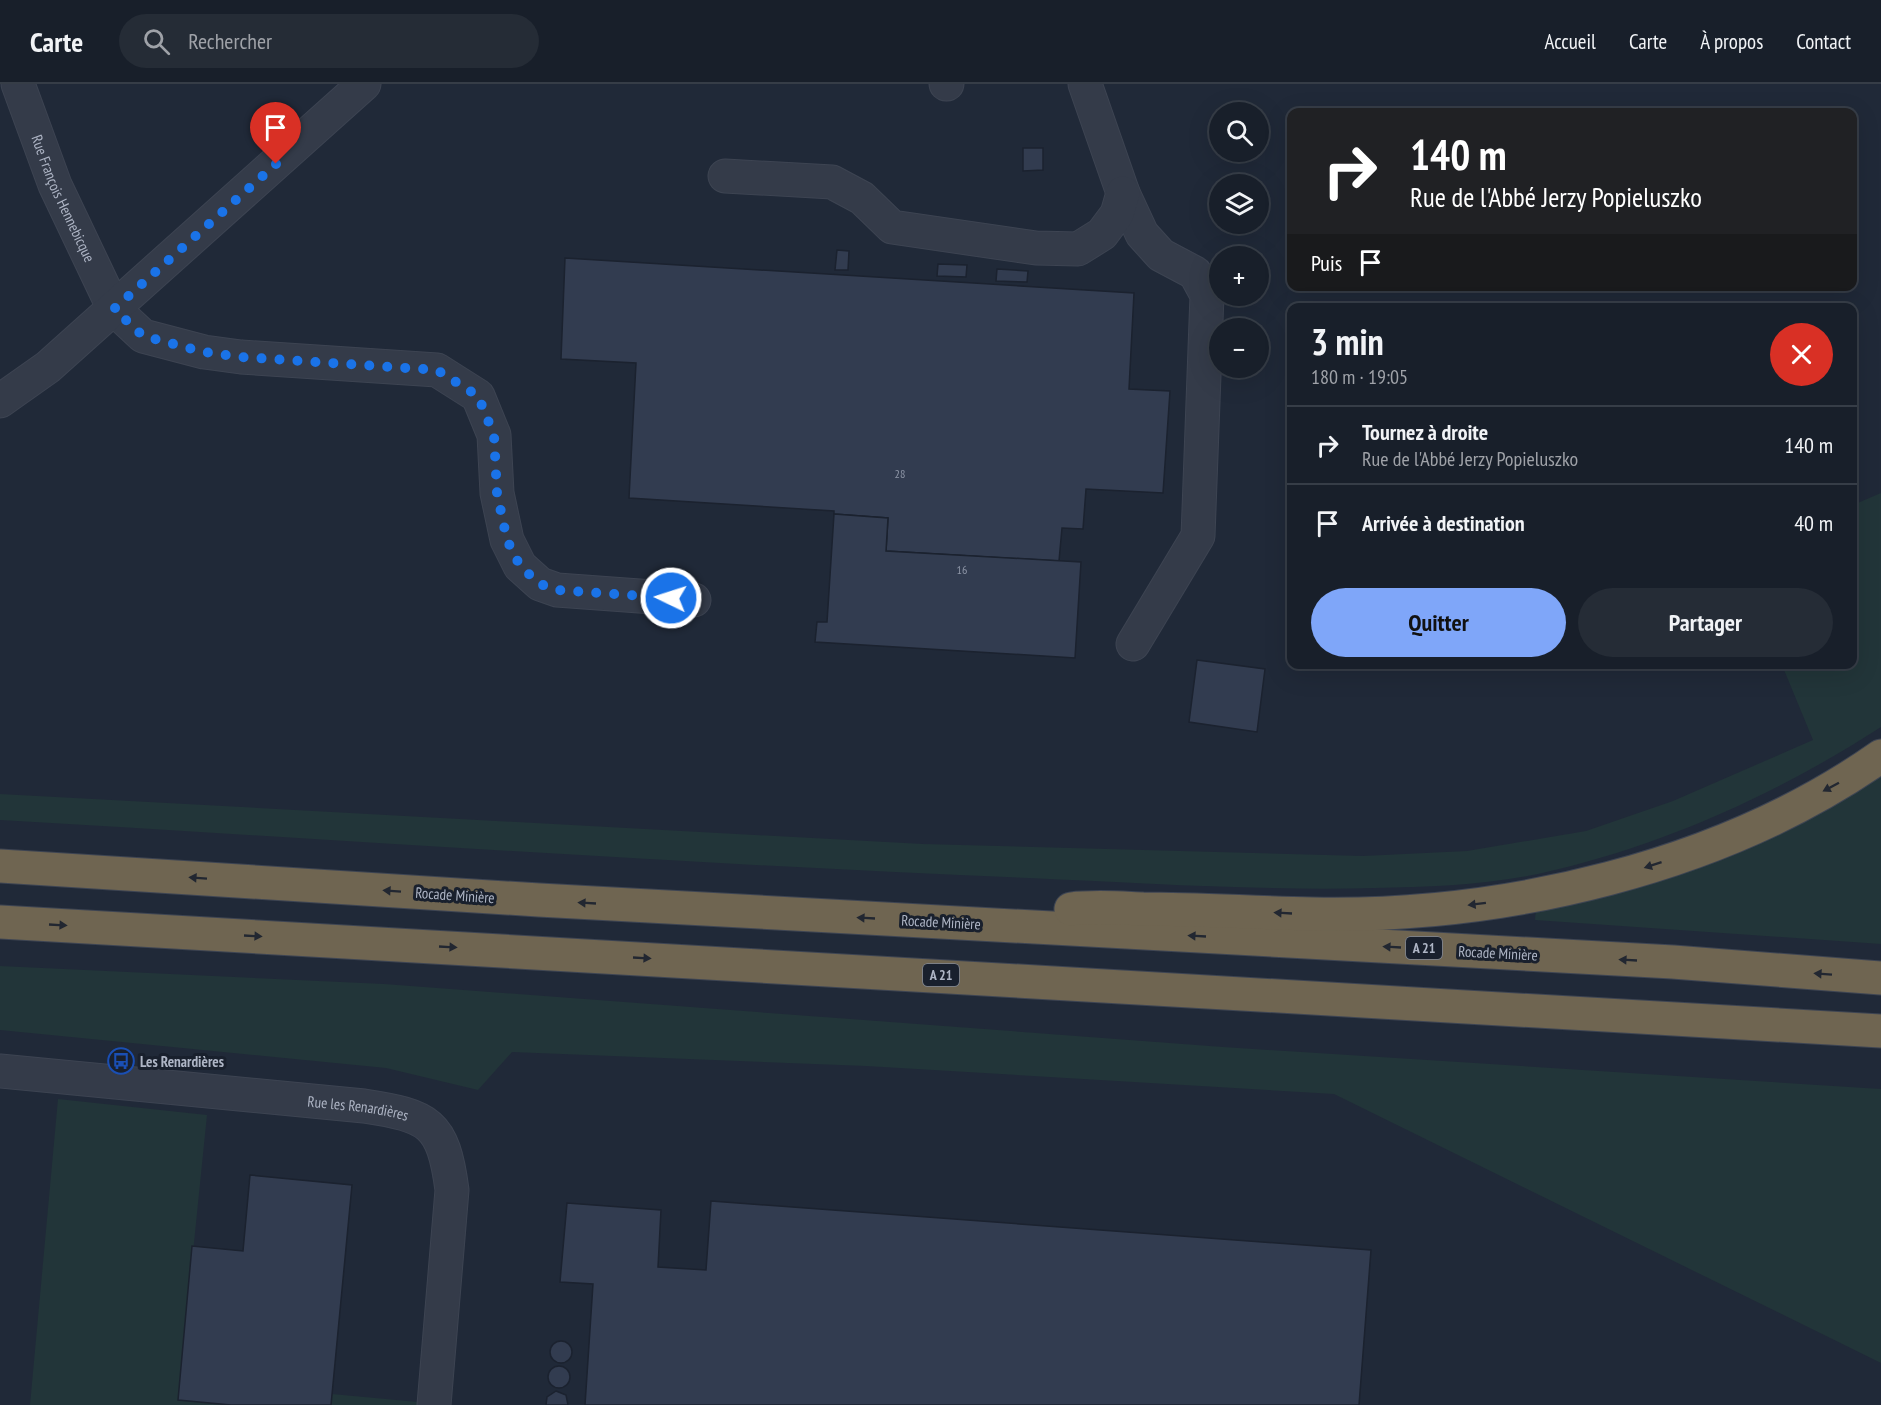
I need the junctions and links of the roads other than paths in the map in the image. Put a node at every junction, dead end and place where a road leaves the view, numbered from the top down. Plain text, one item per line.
1 (18, 84) edge
2 (364, 84) edge
3 (1084, 84) edge
4 (725, 176) dead end
5 (1124, 193) junction
6 (114, 309) junction
7 (0, 401) edge
8 (694, 600) dead end
9 (1133, 644) dead end
10 (1881, 756) edge
11 (0, 866) edge
12 (0, 922) edge
13 (966, 923) junction
14 (1881, 978) edge
15 (1881, 1031) edge
16 (0, 1071) edge
17 (434, 1405) edge

1 - 6 street, Rue François Hennebicque
2 - 6 street
3 - 5 street
4 - 5 street
5 - 9 street
6 - 7 street
6 - 8 street
10 -> 13 highway
13 -> 11 highway, Rocade Minière / A 21
12 -> 15 highway, A 21
14 -> 13 highway, Rocade Minière / A 21
16 - 17 street, Rue les Renardières

